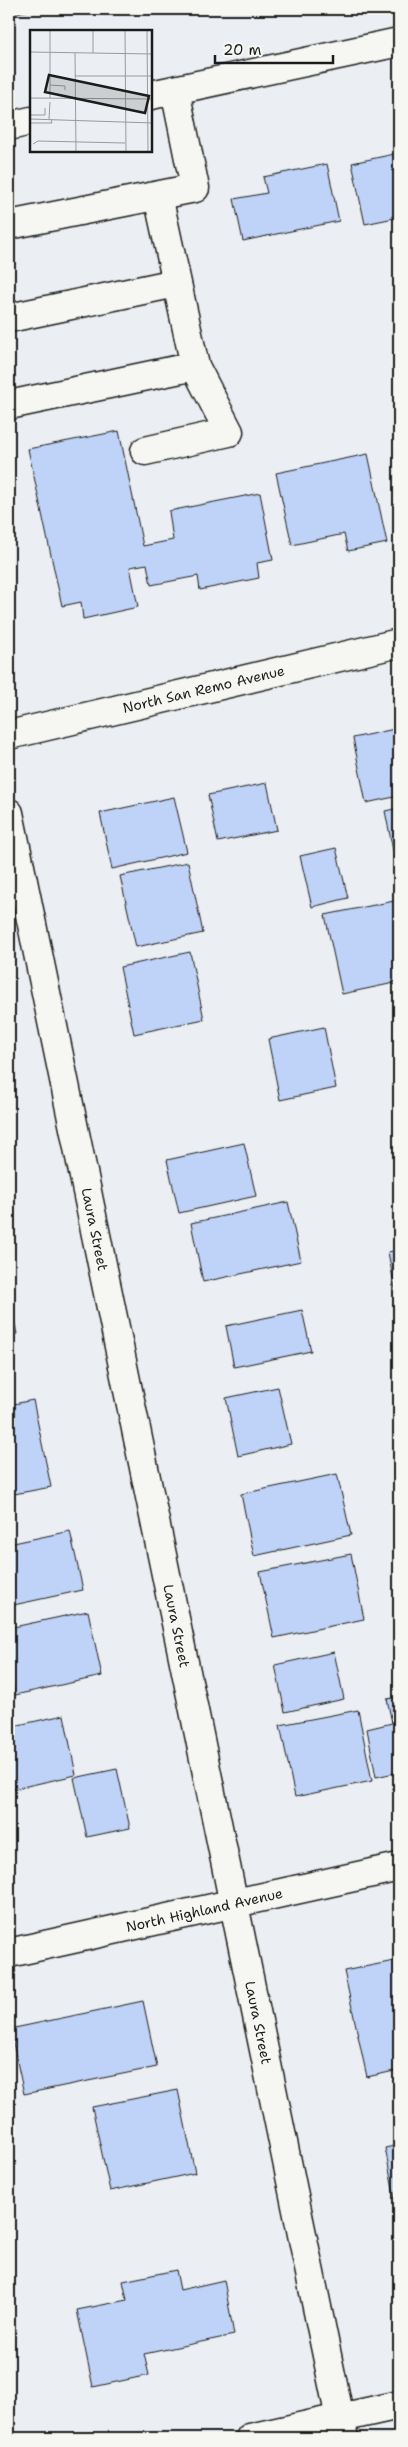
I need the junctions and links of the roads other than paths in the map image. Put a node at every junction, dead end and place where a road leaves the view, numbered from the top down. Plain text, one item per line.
1 (399, 42) edge
2 (163, 93) edge
3 (30, 121) edge
4 (9, 126) edge
5 (158, 196) junction
6 (9, 224) edge
7 (176, 283) junction
8 (9, 318) edge
9 (195, 366) junction
10 (9, 404) edge
11 (145, 451) dead end
12 (399, 643) edge
13 (9, 735) edge
14 (9, 813) edge
15 (399, 1868) edge
16 (234, 1904) junction
17 (9, 1953) edge
18 (399, 2405) edge
19 (341, 2428) edge
20 (250, 2438) edge

1 - 2 street
2 - 5 street
3 - 4 street
5 - 6 street
5 - 7 street
7 - 8 street
7 - 9 street
9 - 10 street
9 - 11 street
12 - 13 street, North San Remo Avenue
14 - 16 street, Laura Street
15 - 16 street, North Highland Avenue
16 - 17 street, North Highland Avenue
16 - 19 street, Laura Street
18 - 19 street
19 - 20 street

